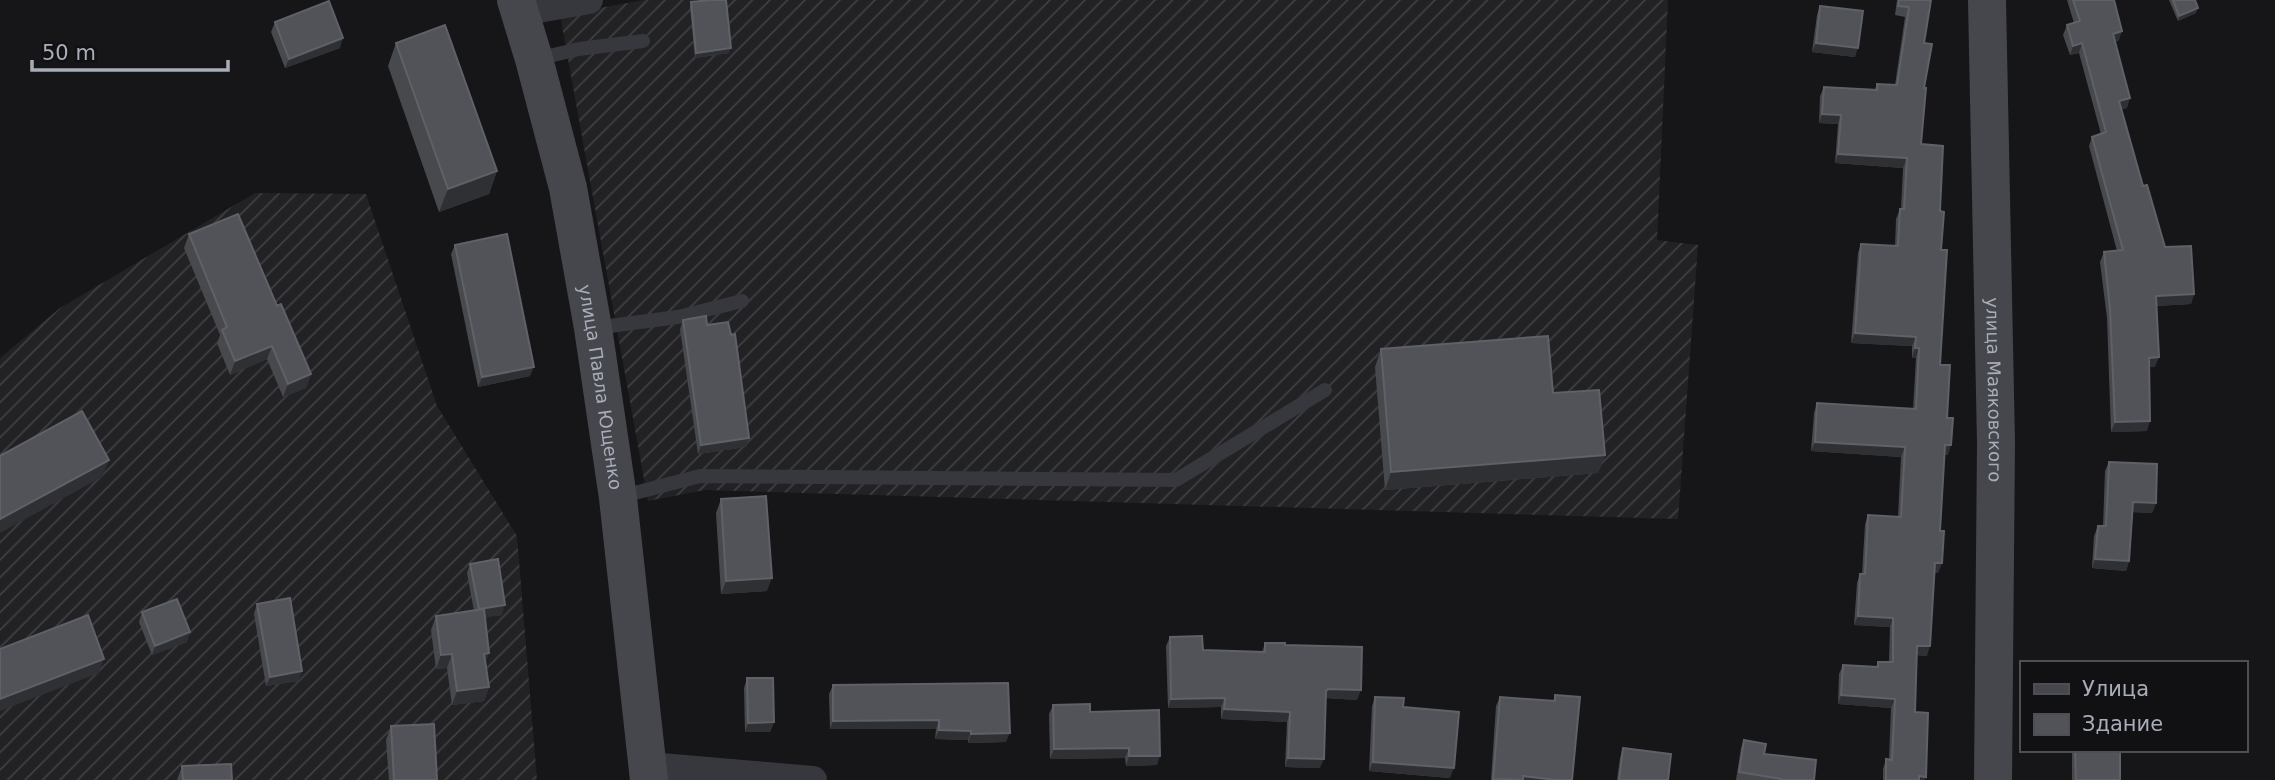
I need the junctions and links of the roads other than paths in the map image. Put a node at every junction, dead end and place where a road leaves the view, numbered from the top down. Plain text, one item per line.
1 (590, 0) edge
2 (1987, 0) edge
3 (518, 6) edge
4 (643, 41) dead end
5 (534, 60) junction
6 (742, 301) dead end
7 (593, 328) junction
8 (1325, 390) dead end
9 (618, 498) junction
10 (649, 773) edge
11 (813, 780) edge
12 (1993, 780) edge

1 - 3 street
2 - 12 street, улица Маяковского
3 - 5 street, улица Павла Ющенко
4 - 5 lane
5 - 7 street, улица Павла Ющенко
6 - 7 lane
7 - 9 street, улица Павла Ющенко
8 - 9 lane
9 - 10 street, улица Павла Ющенко
10 - 11 street

